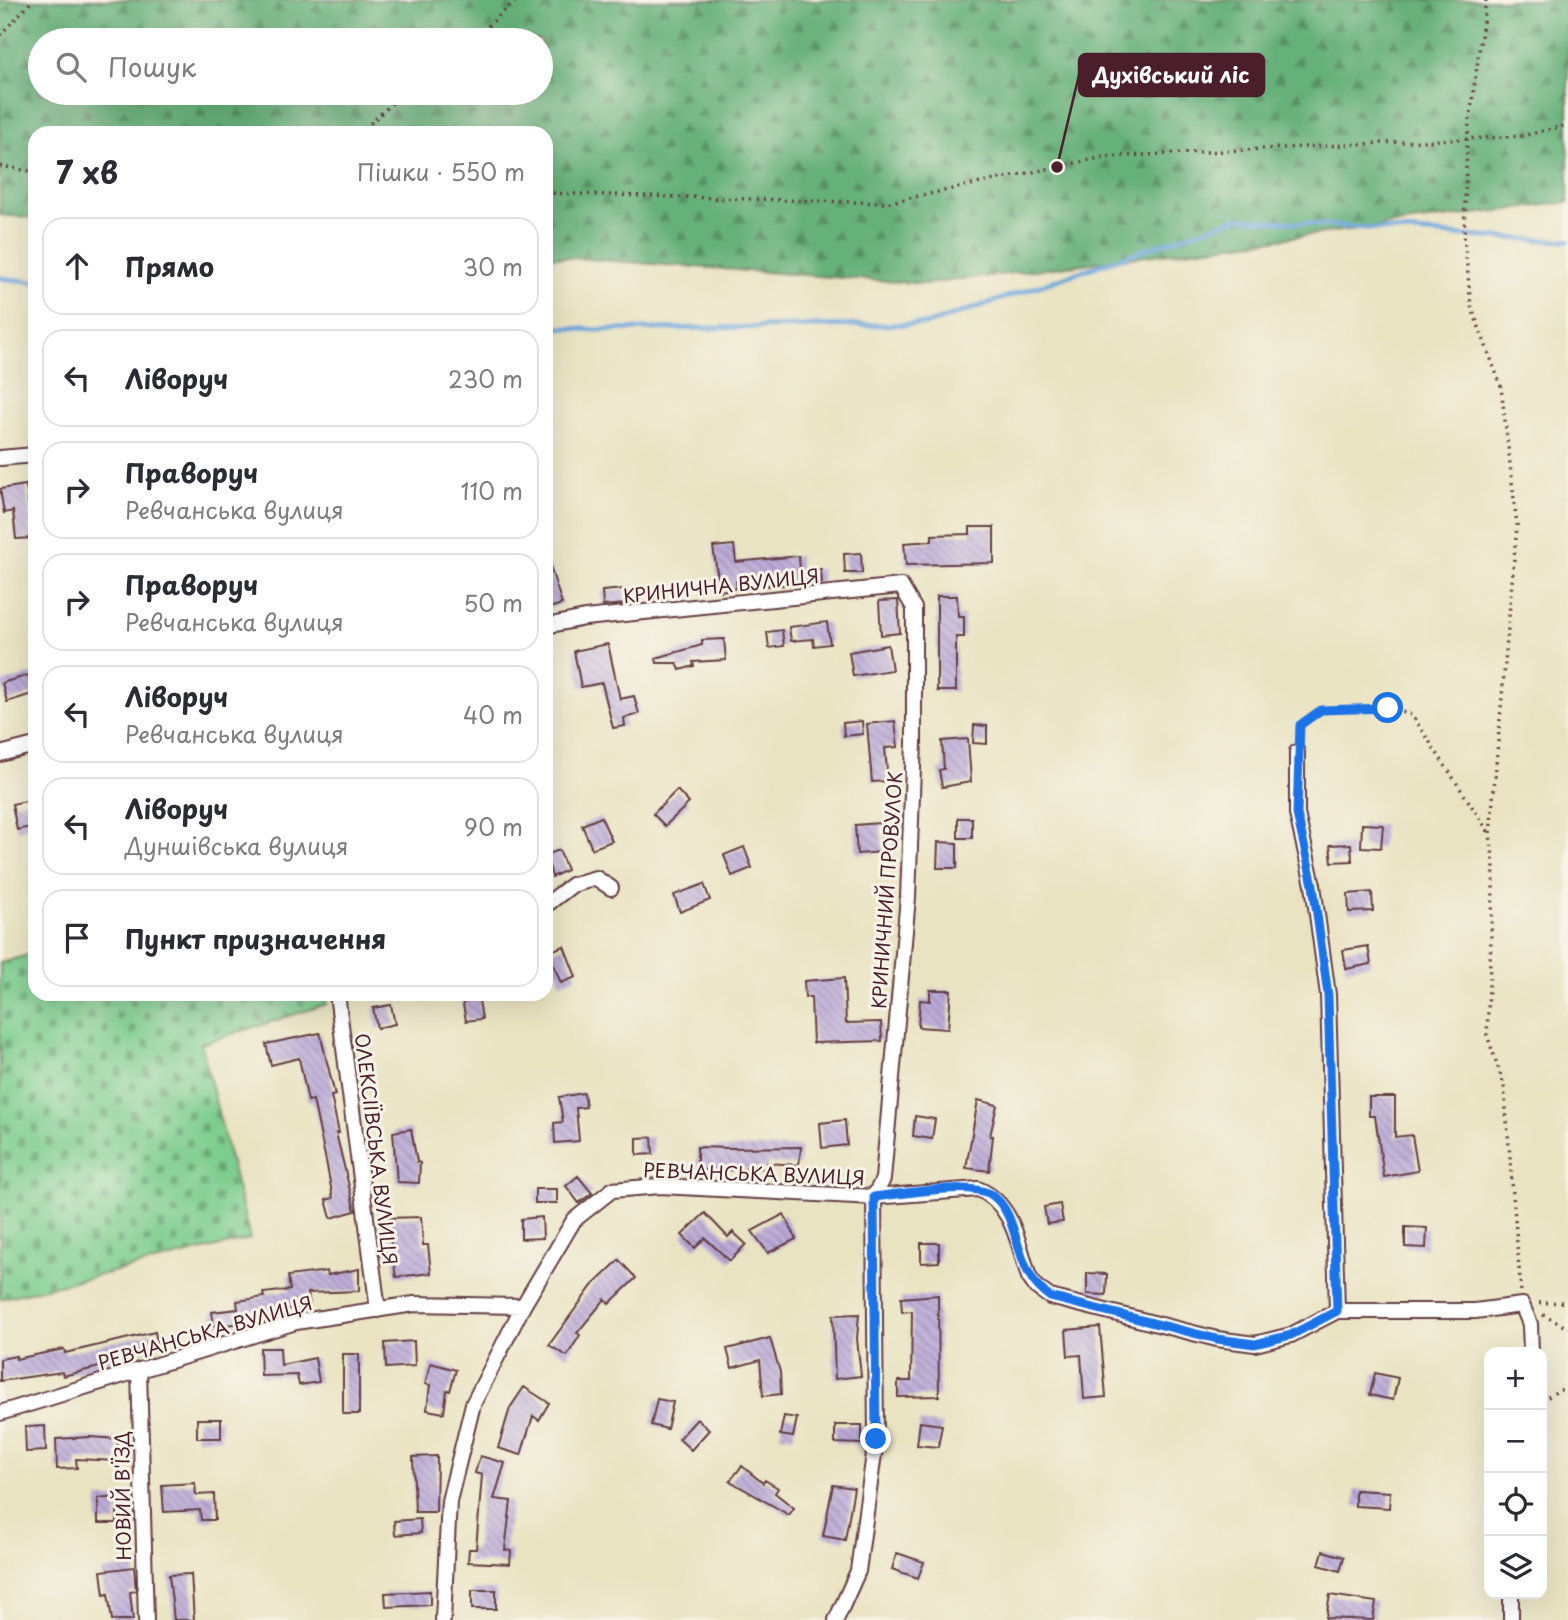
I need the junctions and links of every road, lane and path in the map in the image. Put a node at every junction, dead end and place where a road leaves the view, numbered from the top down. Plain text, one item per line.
1 (33, 0) edge
2 (517, 0) edge
3 (1486, 0) edge
4 (486, 28) edge
5 (0, 35) edge
6 (390, 105) edge
7 (1568, 125) edge
8 (368, 126) edge
9 (1467, 139) junction
10 (0, 166) edge
11 (28, 171) edge
12 (553, 193) edge
13 (28, 456) edge
14 (0, 458) edge
15 (901, 586) joint
16 (553, 625) edge
17 (28, 747) edge
18 (1297, 752) joint
19 (0, 754) edge
20 (1490, 834) junction
21 (611, 888) dead end
22 (553, 900) edge
23 (343, 1001) edge
24 (874, 1197) junction
25 (1568, 1302) edge
26 (1522, 1305) junction
27 (523, 1306) junction
28 (378, 1310) junction
29 (1337, 1311) junction
30 (1531, 1347) edge
31 (139, 1370) junction
32 (1568, 1389) edge
33 (1547, 1399) edge
34 (0, 1413) edge
35 (1511, 1599) edge
36 (146, 1620) edge
37 (443, 1620) edge
38 (836, 1620) edge
39 (1511, 1620) edge

1 - 5 path
2 - 4 path
3 - 9 path
6 - 8 path
7 - 9 path
9 - 12 path
9 - 20 path
10 - 11 path
13 - 14 street
15 - 16 street, КРИНИЧНА ВУЛИЦЯ
15 - 24 street, КРИНИЧНИЙ ПРОВУЛОК
17 - 19 street
18 - 20 path
18 - 29 street
20 - 26 path
21 - 22 street
23 - 28 street, ОЛЕКСІЇВСЬКА ВУЛИЦЯ
24 - 27 street, РЕВЧАНСЬКА ВУЛИЦЯ
24 - 29 street, РЕВЧАНСЬКА ВУЛИЦЯ
24 - 38 street, КРИНИЧНИЙ ПРОВУЛОК
25 - 26 path
26 - 29 street
26 - 30 street
27 - 28 street, РЕВЧАНСЬКА ВУЛИЦЯ
27 - 37 street
28 - 31 street, РЕВЧАНСЬКА ВУЛИЦЯ
31 - 34 street, РЕВЧАНСЬКА ВУЛИЦЯ
31 - 36 street, НОВИЙ В'ЇЗД
32 - 33 path
35 - 39 street

